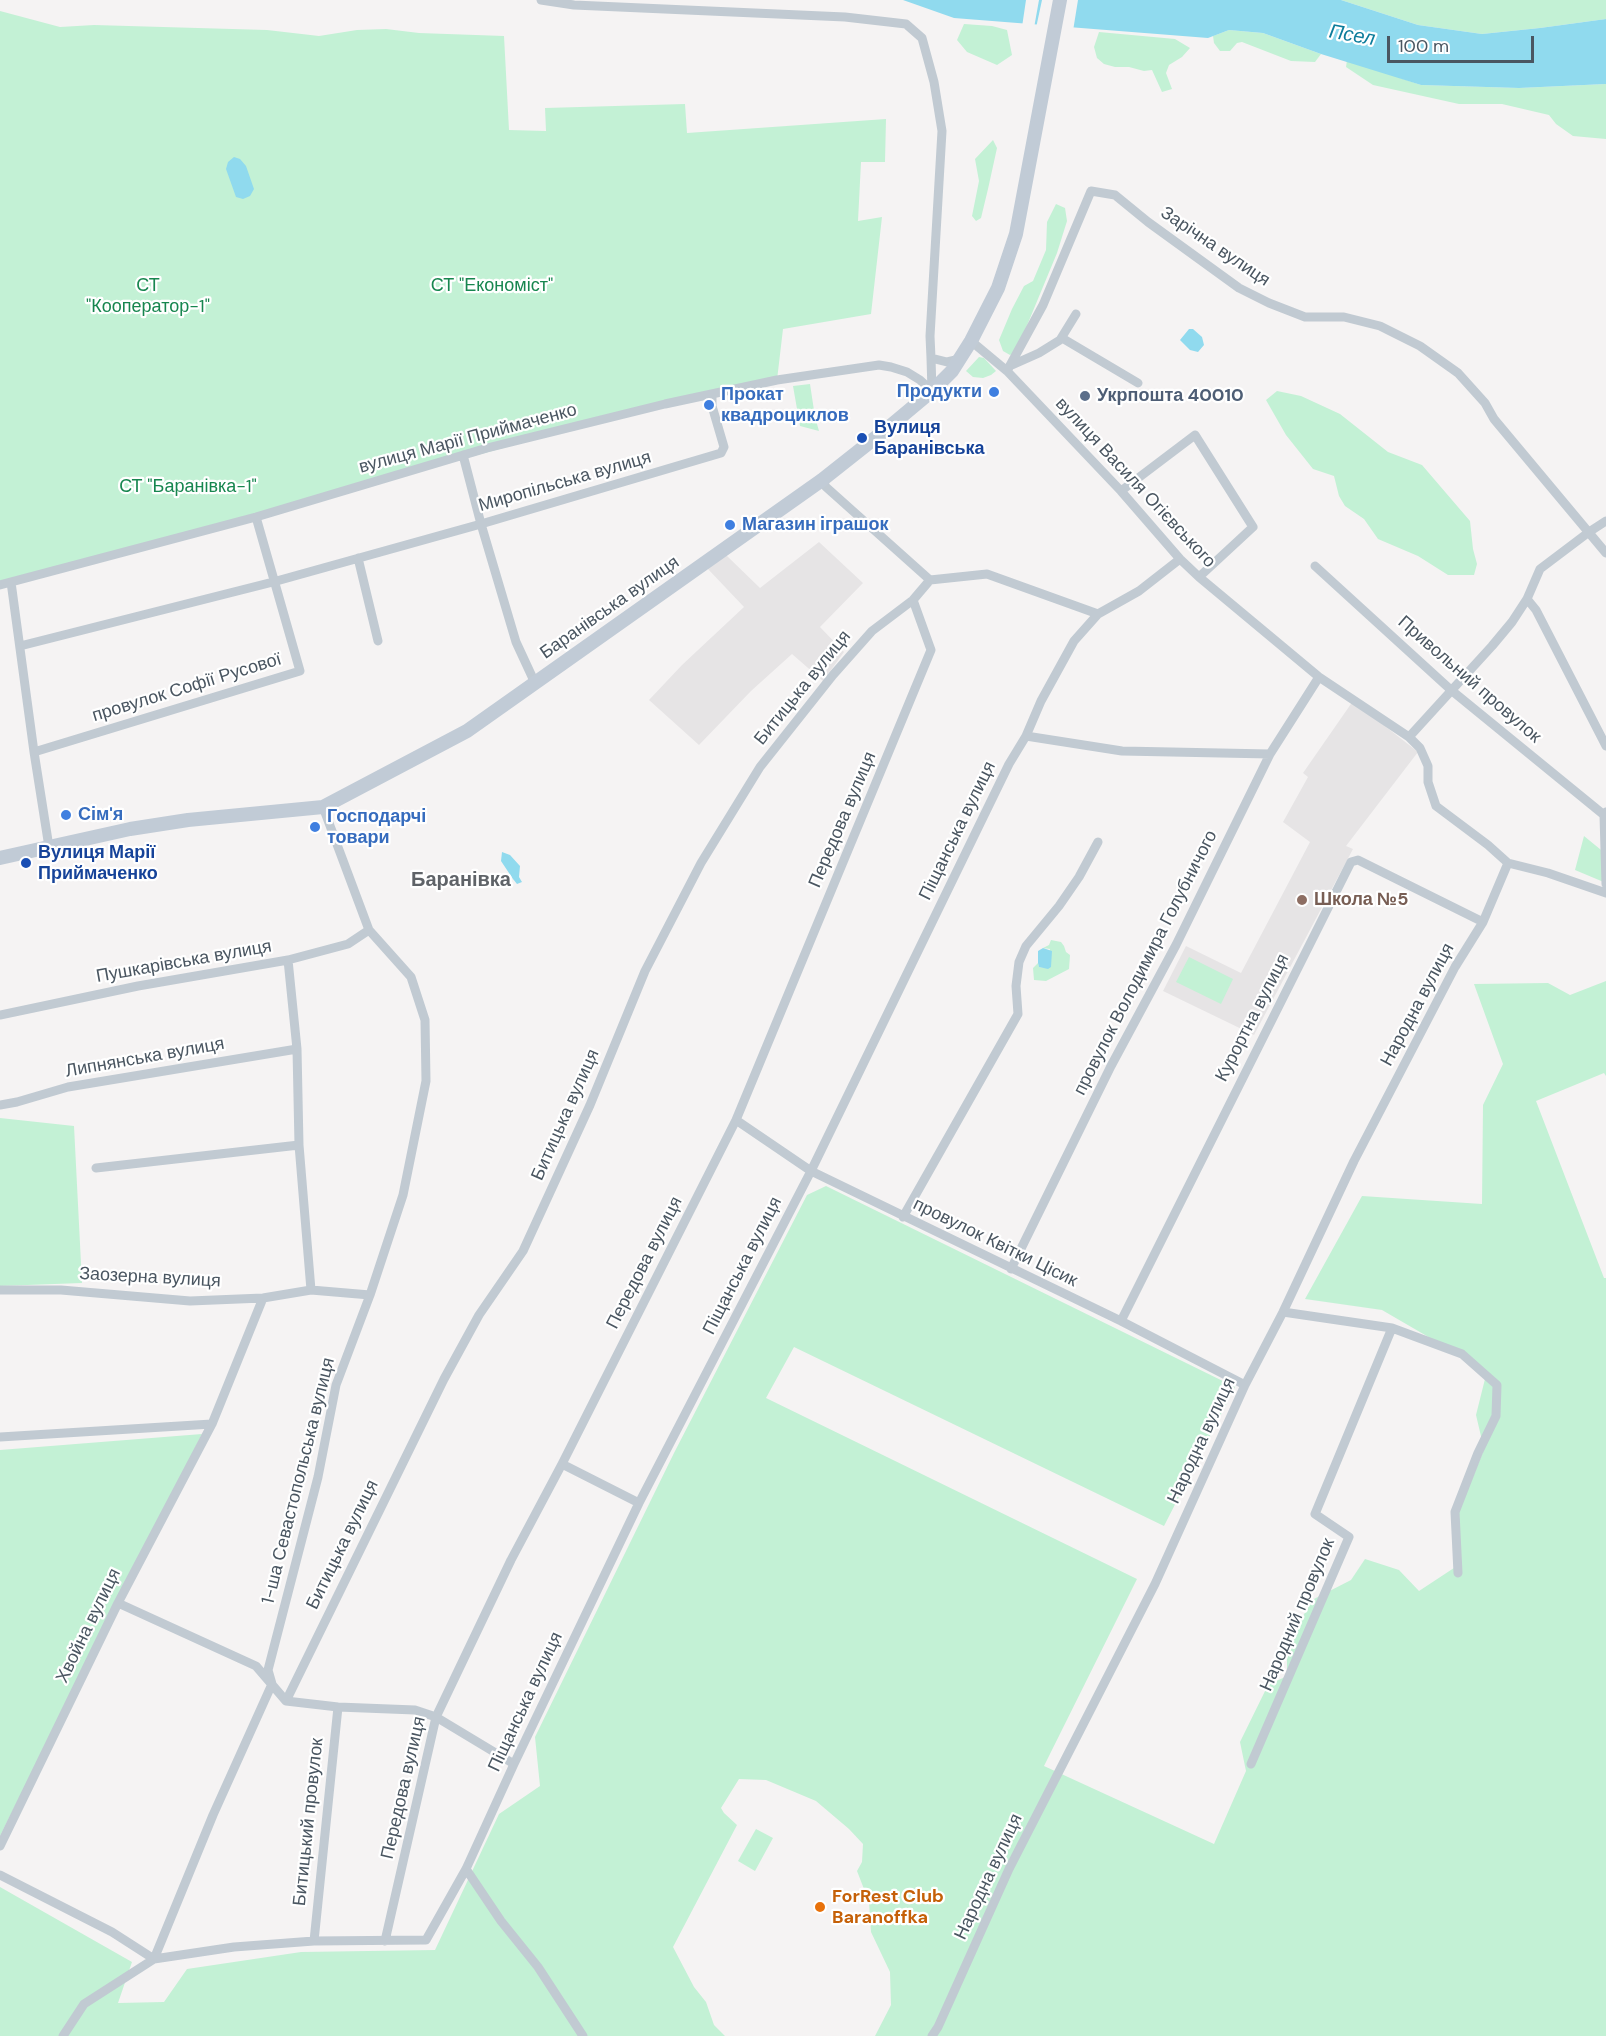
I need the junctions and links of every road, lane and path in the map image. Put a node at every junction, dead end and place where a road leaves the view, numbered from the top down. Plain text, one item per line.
1 (542, 0) edge
2 (1060, 0) edge
3 (1076, 314) dead end
4 (1062, 338) junction
5 (971, 341) junction
6 (931, 358) junction
7 (960, 359) junction
8 (1010, 368) junction
9 (1138, 383) dead end
10 (932, 391) junction
11 (712, 395) junction
12 (463, 454) junction
13 (822, 480) junction
14 (1121, 492) junction
15 (256, 517) junction
16 (1606, 521) edge
17 (481, 524) junction
18 (1589, 532) junction
19 (1606, 553) edge
20 (358, 558) junction
21 (1180, 559) junction
22 (1315, 566) dead end
23 (1199, 577) junction
24 (930, 580) junction
25 (11, 582) junction
26 (273, 582) junction
27 (0, 585) edge
28 (1527, 599) junction
29 (913, 600) junction
30 (1098, 614) junction
31 (378, 640) dead end
32 (20, 646) junction
33 (1319, 676) junction
34 (535, 683) junction
35 (1451, 690) junction
36 (1026, 736) junction
37 (1409, 737) junction
38 (1606, 746) edge
39 (34, 752) junction
40 (1270, 754) junction
41 (323, 807) junction
42 (1605, 814) edge
43 (1098, 842) dead end
44 (49, 847) junction
45 (0, 858) edge
46 (1508, 863) junction
47 (1606, 884) edge
48 (1606, 893) edge
49 (1483, 921) junction
50 (369, 930) junction
51 (288, 960) junction
52 (0, 1015) edge
53 (297, 1049) junction
54 (0, 1105) edge
55 (736, 1120) junction
56 (299, 1145) junction
57 (96, 1168) dead end
58 (811, 1171) junction
59 (903, 1217) junction
60 (1011, 1269) junction
61 (0, 1290) edge
62 (311, 1290) junction
63 (370, 1295) junction
64 (263, 1298) junction
65 (1283, 1312) junction
66 (1121, 1321) junction
67 (1392, 1328) junction
68 (1245, 1385) junction
69 (212, 1424) junction
70 (0, 1437) edge
71 (562, 1464) junction
72 (639, 1503) junction
73 (1458, 1573) dead end
74 (118, 1604) junction
75 (272, 1684) junction
76 (286, 1701) junction
77 (338, 1707) junction
78 (435, 1717) junction
79 (514, 1764) junction
80 (1251, 1764) dead end
81 (0, 1846) edge
82 (466, 1869) junction
83 (0, 1875) edge
84 (314, 1941) junction
85 (385, 1941) junction
86 (154, 1959) junction
87 (63, 2036) edge
88 (583, 2036) edge
89 (932, 2036) edge

1 - 6 street
2 - 5 main road, Баранівська вулиця
3 - 4 street
4 - 8 street
4 - 9 street
5 - 7 main road, Баранівська вулиця
5 - 8 street, вулиця Василя Огієвського
6 - 7 street
6 - 10 street
7 - 10 main road, Баранівська вулиця
8 - 14 street, вулиця Василя Огієвського
8 - 18 street, Зарічна вулиця
10 - 11 street, вулиця Марії Приймаченко
10 - 13 main road, Баранівська вулиця
11 - 12 street, вулиця Марії Приймаченко
11 - 17 street, Миропільська вулиця
12 - 15 street, вулиця Марії Приймаченко
12 - 17 street
13 - 24 street
13 - 34 main road, Баранівська вулиця
14 - 21 street, вулиця Василя Огієвського
14 - 23 street
15 - 25 street, вулиця Марії Приймаченко
15 - 26 street, провулок Софії Русової
16 - 18 street
17 - 20 street, Миропільська вулиця
17 - 34 street
18 - 19 street, Зарічна вулиця
18 - 28 street
20 - 26 street, Миропільська вулиця
20 - 31 street
21 - 23 street, вулиця Василя Огієвського
21 - 30 street, Піщанська вулиця
22 - 35 street, Привольний провулок
23 - 33 street, вулиця Василя Огієвського
24 - 29 street, Битицька вулиця
24 - 30 street
25 - 27 street, вулиця Марії Приймаченко
25 - 32 street
26 - 32 street, Миропільська вулиця
26 - 39 street, провулок Софії Русової
28 - 35 street
28 - 38 street
29 - 55 street, Передова вулиця
29 - 76 street, Битицька вулиця
30 - 36 street, Піщанська вулиця
32 - 39 street
33 - 37 street, вулиця Василя Огієвського
33 - 40 street, провулок Володимира Голубничого
34 - 41 main road, Баранівська вулиця
35 - 37 street
35 - 42 street, Привольний провулок
36 - 40 street
36 - 58 street, Піщанська вулиця
37 - 46 street, вулиця Василя Огієвського
39 - 44 street
40 - 60 street, провулок Володимира Голубничого
41 - 44 main road, Баранівська вулиця
41 - 50 street, 1-ша Севастопольська вулиця
42 - 47 street
43 - 59 street
44 - 45 main road, Баранівська вулиця
46 - 48 street, вулиця Василя Огієвського
46 - 49 street, Народна вулиця
49 - 65 street, Народна вулиця
49 - 66 street, Курортна вулиця
50 - 51 street, Пушкарівська вулиця
50 - 63 street, 1-ша Севастопольська вулиця
51 - 52 street, Пушкарівська вулиця
51 - 53 street
53 - 54 street, Липнянська вулиця
53 - 56 street
55 - 58 street, провулок Квітки Цісик
55 - 71 street, Передова вулиця
56 - 57 street
56 - 62 street
58 - 59 street, провулок Квітки Цісик
58 - 72 street, Піщанська вулиця
59 - 60 street, провулок Квітки Цісик
60 - 66 street, провулок Квітки Цісик
61 - 64 street, Заозерна вулиця
62 - 63 street, Заозерна вулиця
62 - 64 street, Заозерна вулиця
63 - 75 street, 1-ша Севастопольська вулиця
64 - 69 street, Хвойна вулиця
65 - 67 street
65 - 68 street, Народна вулиця
66 - 68 street, провулок Квітки Цісик
67 - 73 street
67 - 80 street, Народний провулок
68 - 89 street, Народна вулиця
69 - 70 street
69 - 74 street, Хвойна вулиця
71 - 72 street
71 - 78 street, Передова вулиця
72 - 79 street, Піщанська вулиця
74 - 75 street
74 - 81 street, Хвойна вулиця
75 - 76 street
75 - 86 street, 1-ша Севастопольська вулиця
76 - 77 street
77 - 78 street
77 - 84 street, Битицький провулок
78 - 79 street
78 - 85 street, Передова вулиця
79 - 82 street, Піщанська вулиця
82 - 85 street, Піщанська вулиця
82 - 88 street
83 - 86 street
84 - 85 street
84 - 86 street
86 - 87 street

